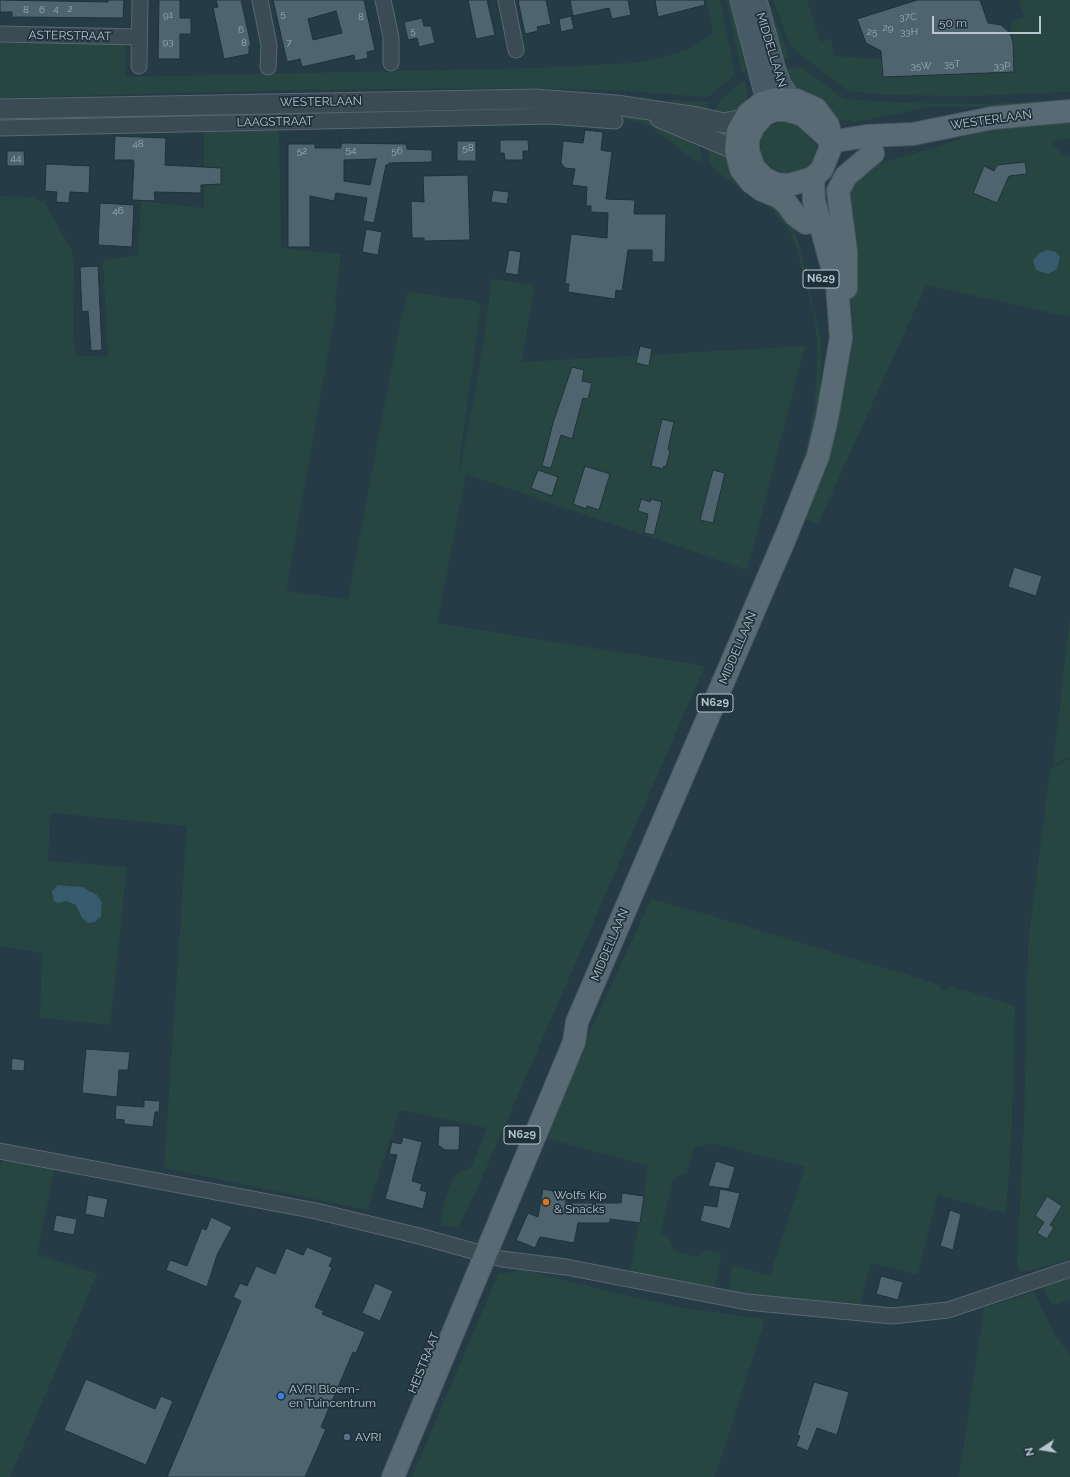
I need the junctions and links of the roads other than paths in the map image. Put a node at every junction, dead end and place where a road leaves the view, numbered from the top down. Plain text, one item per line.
1 (140, 0) edge
2 (260, 0) edge
3 (383, 0) edge
4 (506, 0) edge
5 (742, 0) edge
6 (756, 0) edge
7 (0, 34) edge
8 (139, 37) junction
9 (516, 50) dead end
10 (391, 63) dead end
11 (139, 66) dead end
12 (268, 67) dead end
13 (789, 98) junction
14 (551, 108) junction
15 (0, 109) edge
16 (642, 109) junction
17 (757, 111) junction
18 (1070, 112) edge
19 (615, 121) dead end
20 (0, 128) edge
21 (829, 132) junction
22 (913, 134) junction
23 (873, 153) junction
24 (743, 154) junction
25 (820, 170) junction
26 (781, 191) junction
27 (840, 313) junction
28 (833, 377) junction
29 (0, 1151) edge
30 (478, 1252) junction
31 (1070, 1269) edge
32 (379, 1477) edge
33 (393, 1477) edge

1 - 8 street
2 - 12 street
3 - 10 street
4 - 9 street
5 - 17 main road, MIDDELLAAN
6 - 13 main road, MIDDELLAAN
7 - 8 street, ASTERSTRAAT
8 - 11 street
13 - 17 main road
13 - 21 main road
14 - 15 street, WESTERLAAN
14 - 16 street, WESTERLAAN
14 - 19 street, LAAGSTRAAT
14 - 20 street, LAAGSTRAAT
16 - 17 street, WESTERLAAN
16 - 24 street, WESTERLAAN
17 - 21 main road
17 - 24 main road
18 - 22 main road, WESTERLAAN
21 - 22 main road, WESTERLAAN
21 - 25 main road
22 - 23 main road, WESTERLAAN
23 - 25 main road, WESTERLAAN
23 - 27 main road
24 - 26 main road
25 - 26 main road
25 - 27 main road, MIDDELLAAN / N629
26 - 28 main road, MIDDELLAAN / N629
27 - 28 main road, MIDDELLAAN / N629
28 - 30 main road, MIDDELLAAN / N629
29 - 30 street
30 - 31 street
30 - 32 main road, HEISTRAAT / N629
30 - 33 main road, HEISTRAAT / N629

